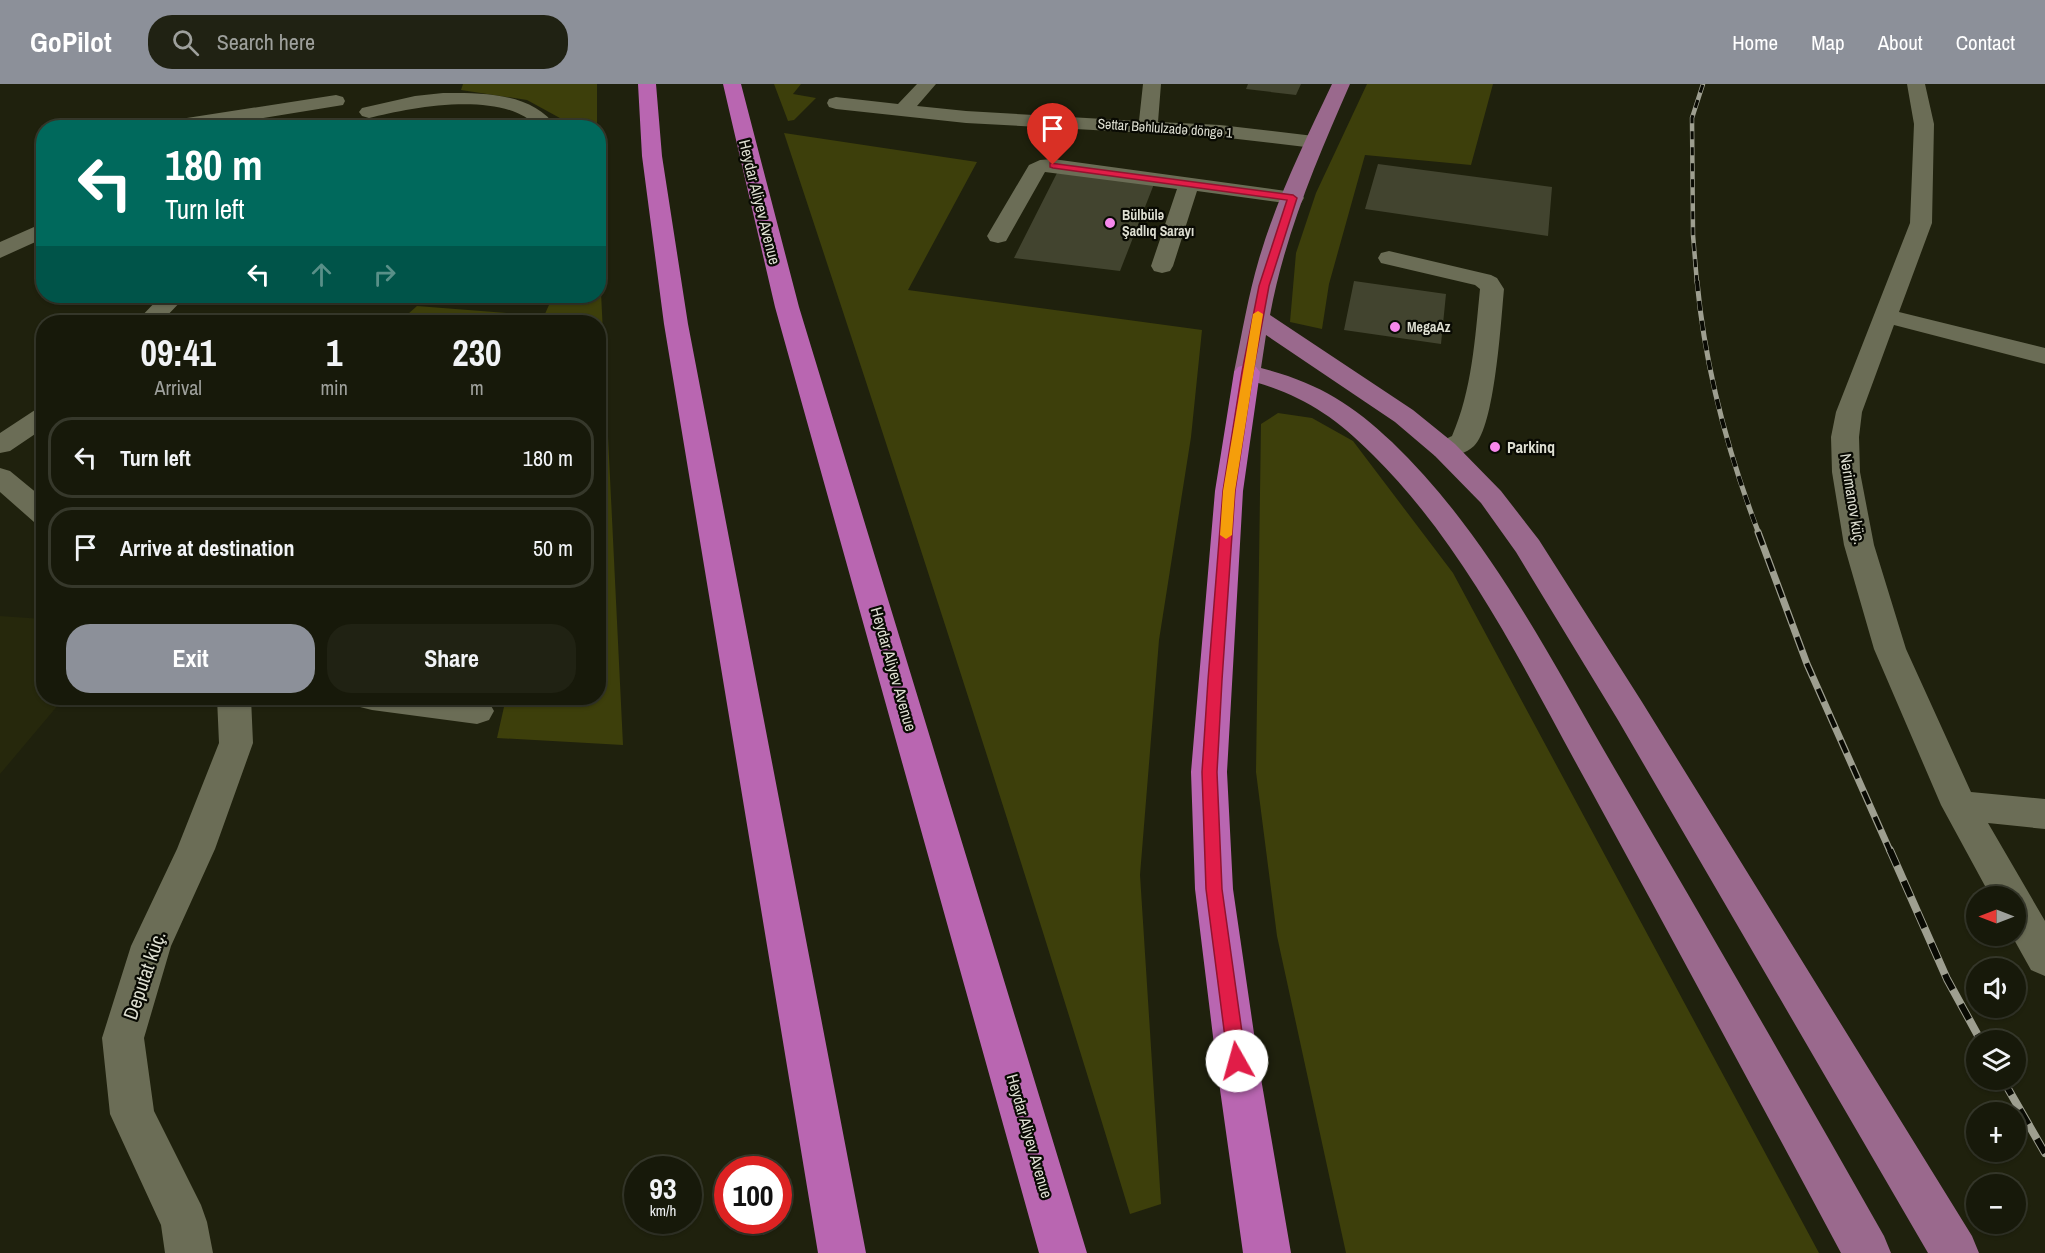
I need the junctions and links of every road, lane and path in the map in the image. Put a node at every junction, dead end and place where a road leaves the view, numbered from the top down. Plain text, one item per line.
1 (647, 84) edge
2 (732, 84) edge
3 (927, 84) edge
4 (1152, 84) edge
5 (1341, 84) edge
6 (1916, 84) edge
7 (311, 88) dead end
8 (444, 90) edge
9 (336, 101) junction
10 (836, 103) dead end
11 (904, 110) junction
12 (212, 120) edge
13 (365, 120) edge
14 (541, 120) edge
15 (1148, 127) junction
16 (1314, 142) junction
17 (1189, 184) junction
18 (1293, 198) junction
19 (34, 234) dead end
20 (998, 236) dead end
21 (0, 251) edge
22 (1389, 258) dead end
23 (1162, 266) dead end
24 (167, 303) edge
25 (155, 315) edge
26 (1887, 315) junction
27 (1258, 318) junction
28 (2045, 356) edge
29 (1247, 372) junction
30 (36, 421) edge
31 (0, 445) edge
32 (1445, 450) junction
33 (0, 477) edge
34 (36, 508) edge
35 (234, 705) edge
36 (429, 705) edge
37 (477, 711) dead end
38 (1959, 805) junction
39 (2045, 814) edge
40 (2005, 886) edge
41 (2026, 924) edge
42 (2045, 958) edge
43 (822, 1137) junction
44 (189, 1253) edge
45 (831, 1253) edge
46 (842, 1253) edge
47 (1063, 1253) edge
48 (1267, 1253) edge
49 (1867, 1253) edge
50 (1955, 1253) edge

1 - 43 highway
2 - 47 highway, Heydar Aliyev Avenue
3 - 11 street
4 - 15 street
5 - 16 main road
6 - 26 street, Nərimanov küç.
7 - 9 street
8 - 13 street
8 - 14 street
9 - 12 street
9 - 13 street
10 - 11 street, Səttar Bəhlulzadə döngə 1
11 - 15 street, Səttar Bəhlulzadə döngə 1
15 - 16 street, Səttar Bəhlulzadə döngə 1
16 - 18 main road
17 - 18 street
17 - 20 street
17 - 23 street
18 - 27 main road
19 - 21 street
22 - 32 street
24 - 25 street
26 - 28 street
26 - 38 street, Nərimanov küç.
27 - 29 main road
27 - 32 main road
29 - 48 highway
29 - 49 main road
30 - 31 street
32 - 50 main road
33 - 34 street
35 - 44 street, Deputat küç.
36 - 37 street
38 - 39 street
38 - 40 street, Nərimanov küç.
41 - 42 street
43 - 45 highway
43 - 46 highway

